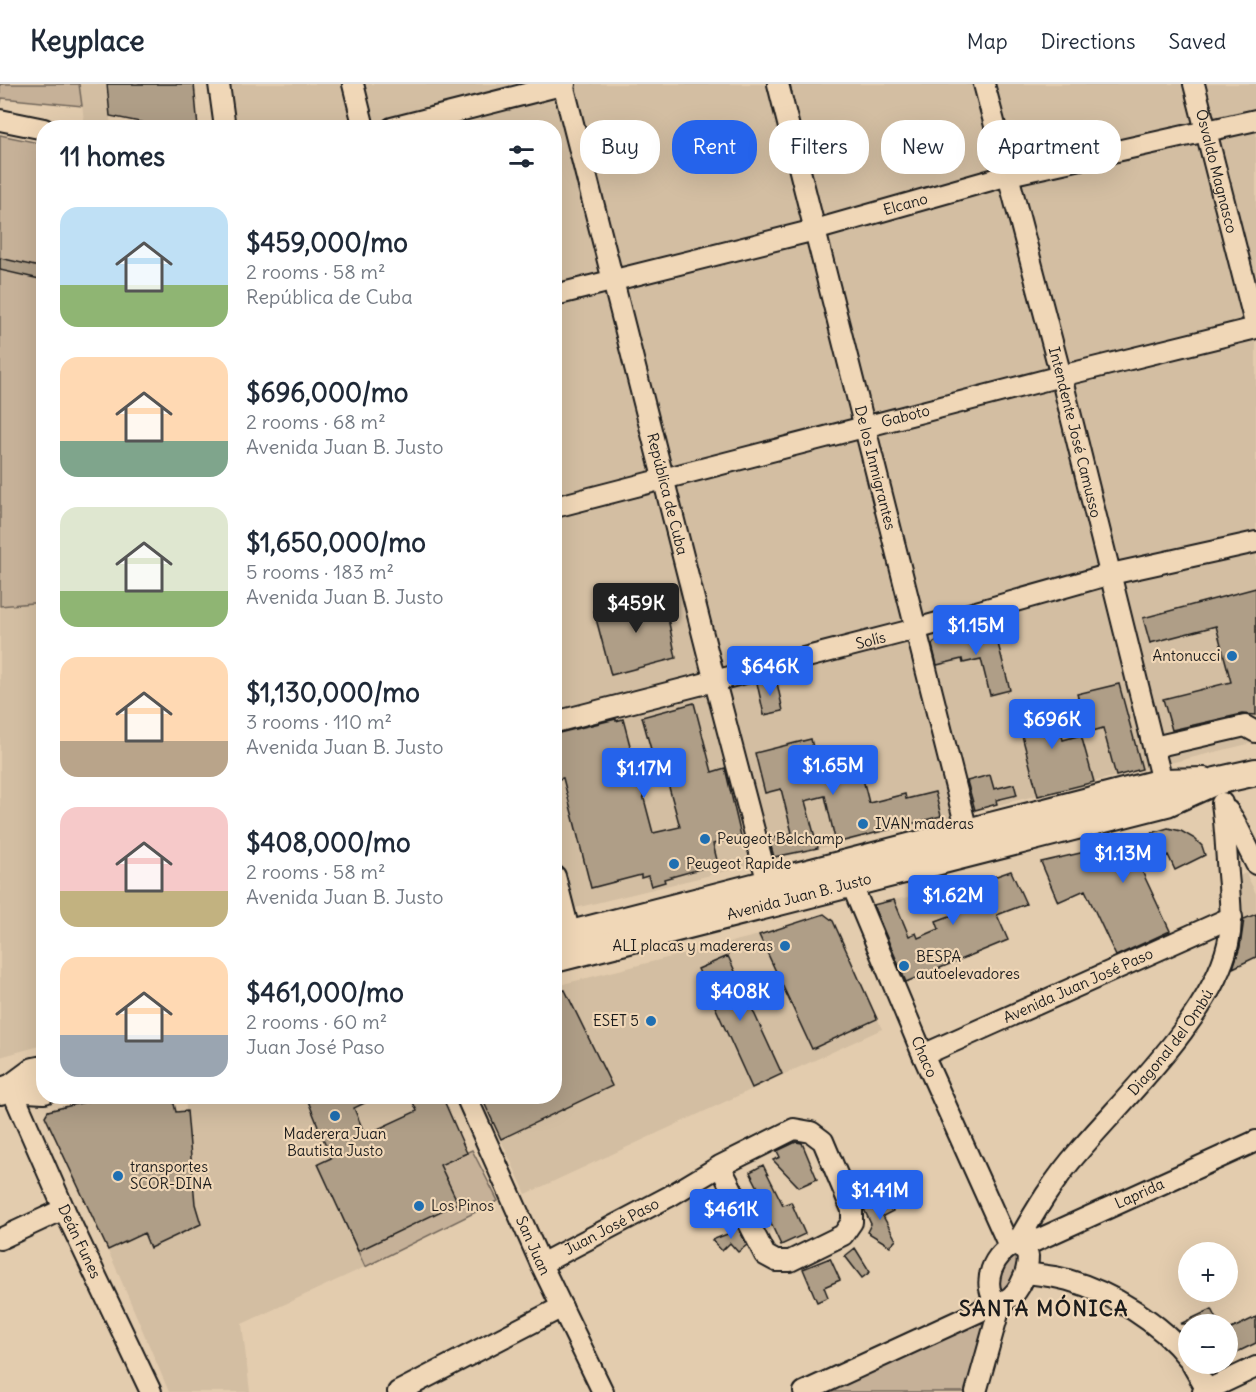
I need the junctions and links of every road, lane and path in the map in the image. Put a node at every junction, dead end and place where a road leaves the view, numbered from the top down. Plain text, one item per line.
1 (219, 84) edge
2 (353, 84) edge
3 (564, 84) edge
4 (778, 84) edge
5 (984, 84) edge
6 (1194, 84) edge
7 (0, 120) edge
8 (224, 120) edge
9 (362, 120) edge
10 (423, 120) edge
11 (1256, 120) edge
12 (36, 127) edge
13 (1206, 132) junction
14 (1009, 176) junction
15 (815, 230) junction
16 (613, 280) junction
17 (562, 293) edge
18 (1256, 328) edge
19 (1061, 376) junction
20 (865, 428) junction
21 (664, 479) junction
22 (562, 505) edge
23 (1256, 542) edge
24 (1111, 574) junction
25 (916, 629) junction
26 (715, 682) junction
27 (562, 720) edge
28 (1256, 732) edge
29 (1154, 747) junction
30 (1256, 772) edge
31 (1162, 782) junction
32 (1219, 792) junction
33 (970, 842) junction
34 (1256, 864) edge
35 (848, 873) junction
36 (771, 893) junction
37 (1232, 917) junction
38 (562, 930) edge
39 (564, 946) edge
40 (923, 1055) junction
41 (36, 1071) edge
42 (5, 1090) edge
43 (36, 1090) edge
44 (470, 1104) edge
45 (1256, 1141) edge
46 (720, 1166) junction
47 (64, 1209) junction
48 (0, 1239) edge
49 (1016, 1246) junction
50 (541, 1264) junction
51 (1026, 1273) junction
52 (998, 1302) junction
53 (562, 1307) junction
54 (1178, 1347) edge
55 (1256, 1367) edge
56 (1197, 1374) edge
57 (1206, 1391) edge
58 (151, 1392) edge
59 (398, 1392) edge
60 (603, 1392) edge
61 (804, 1392) edge
62 (976, 1392) edge

1 - 8 street
2 - 9 street
3 - 10 street
3 - 16 street, República de Cuba
4 - 15 street, De los Inmigrantes
5 - 14 street, Intendente José Camusso
6 - 13 street, Osvaldo Magnasco
7 - 12 street
11 - 13 street, Elcano
13 - 14 street, Elcano
13 - 18 street, Osvaldo Magnasco
14 - 15 street, Elcano
14 - 19 street, Intendente José Camusso
15 - 16 street, Elcano
15 - 20 street, De los Inmigrantes
16 - 17 street, Elcano
16 - 21 street, República de Cuba
18 - 19 street, Gaboto
19 - 20 street, Gaboto
19 - 24 street, Intendente José Camusso
20 - 21 street, Gaboto
20 - 25 street, De los Inmigrantes
21 - 22 street, Gaboto
21 - 26 street, República de Cuba
23 - 24 street, Solís
24 - 25 street, Solís
24 - 29 street, Intendente José Camusso
25 - 26 street, Solís
25 - 33 street, De los Inmigrantes
26 - 27 street, Solís
26 - 36 street, República de Cuba
28 - 29 street
29 - 31 street, Intendente José Camusso
30 - 32 main road, Avenida Juan B. Justo
31 - 32 main road, Avenida Juan B. Justo
31 - 33 main road, Avenida Juan B. Justo
32 - 33 main road, Avenida Juan B. Justo
32 - 34 street
32 - 37 street, Diagonal del Ombú
33 - 35 main road, Avenida Juan B. Justo
35 - 36 main road, Avenida Juan B. Justo
35 - 40 street, Chaco
36 - 39 main road, Avenida Juan B. Justo
37 - 40 street, Avenida Juan José Paso
37 - 49 street, Diagonal del Ombú
38 - 39 street
40 - 49 street, Chaco
41 - 42 main road
42 - 43 main road
42 - 47 street, Deán Funes
44 - 50 street, San Juan
45 - 49 street, Laprida
46 - 46 street, Juan José Paso
46 - 50 street, Juan José Paso
47 - 48 street
47 - 58 street, Deán Funes
49 - 51 street
49 - 52 street, Diagonal del Ombú
50 - 53 street, San Juan
51 - 52 street, Diagonal del Ombú
51 - 54 street
52 - 61 street
52 - 62 street, Diagonal del Ombú
53 - 59 street
53 - 60 street, San Juan
55 - 57 street
56 - 57 street

